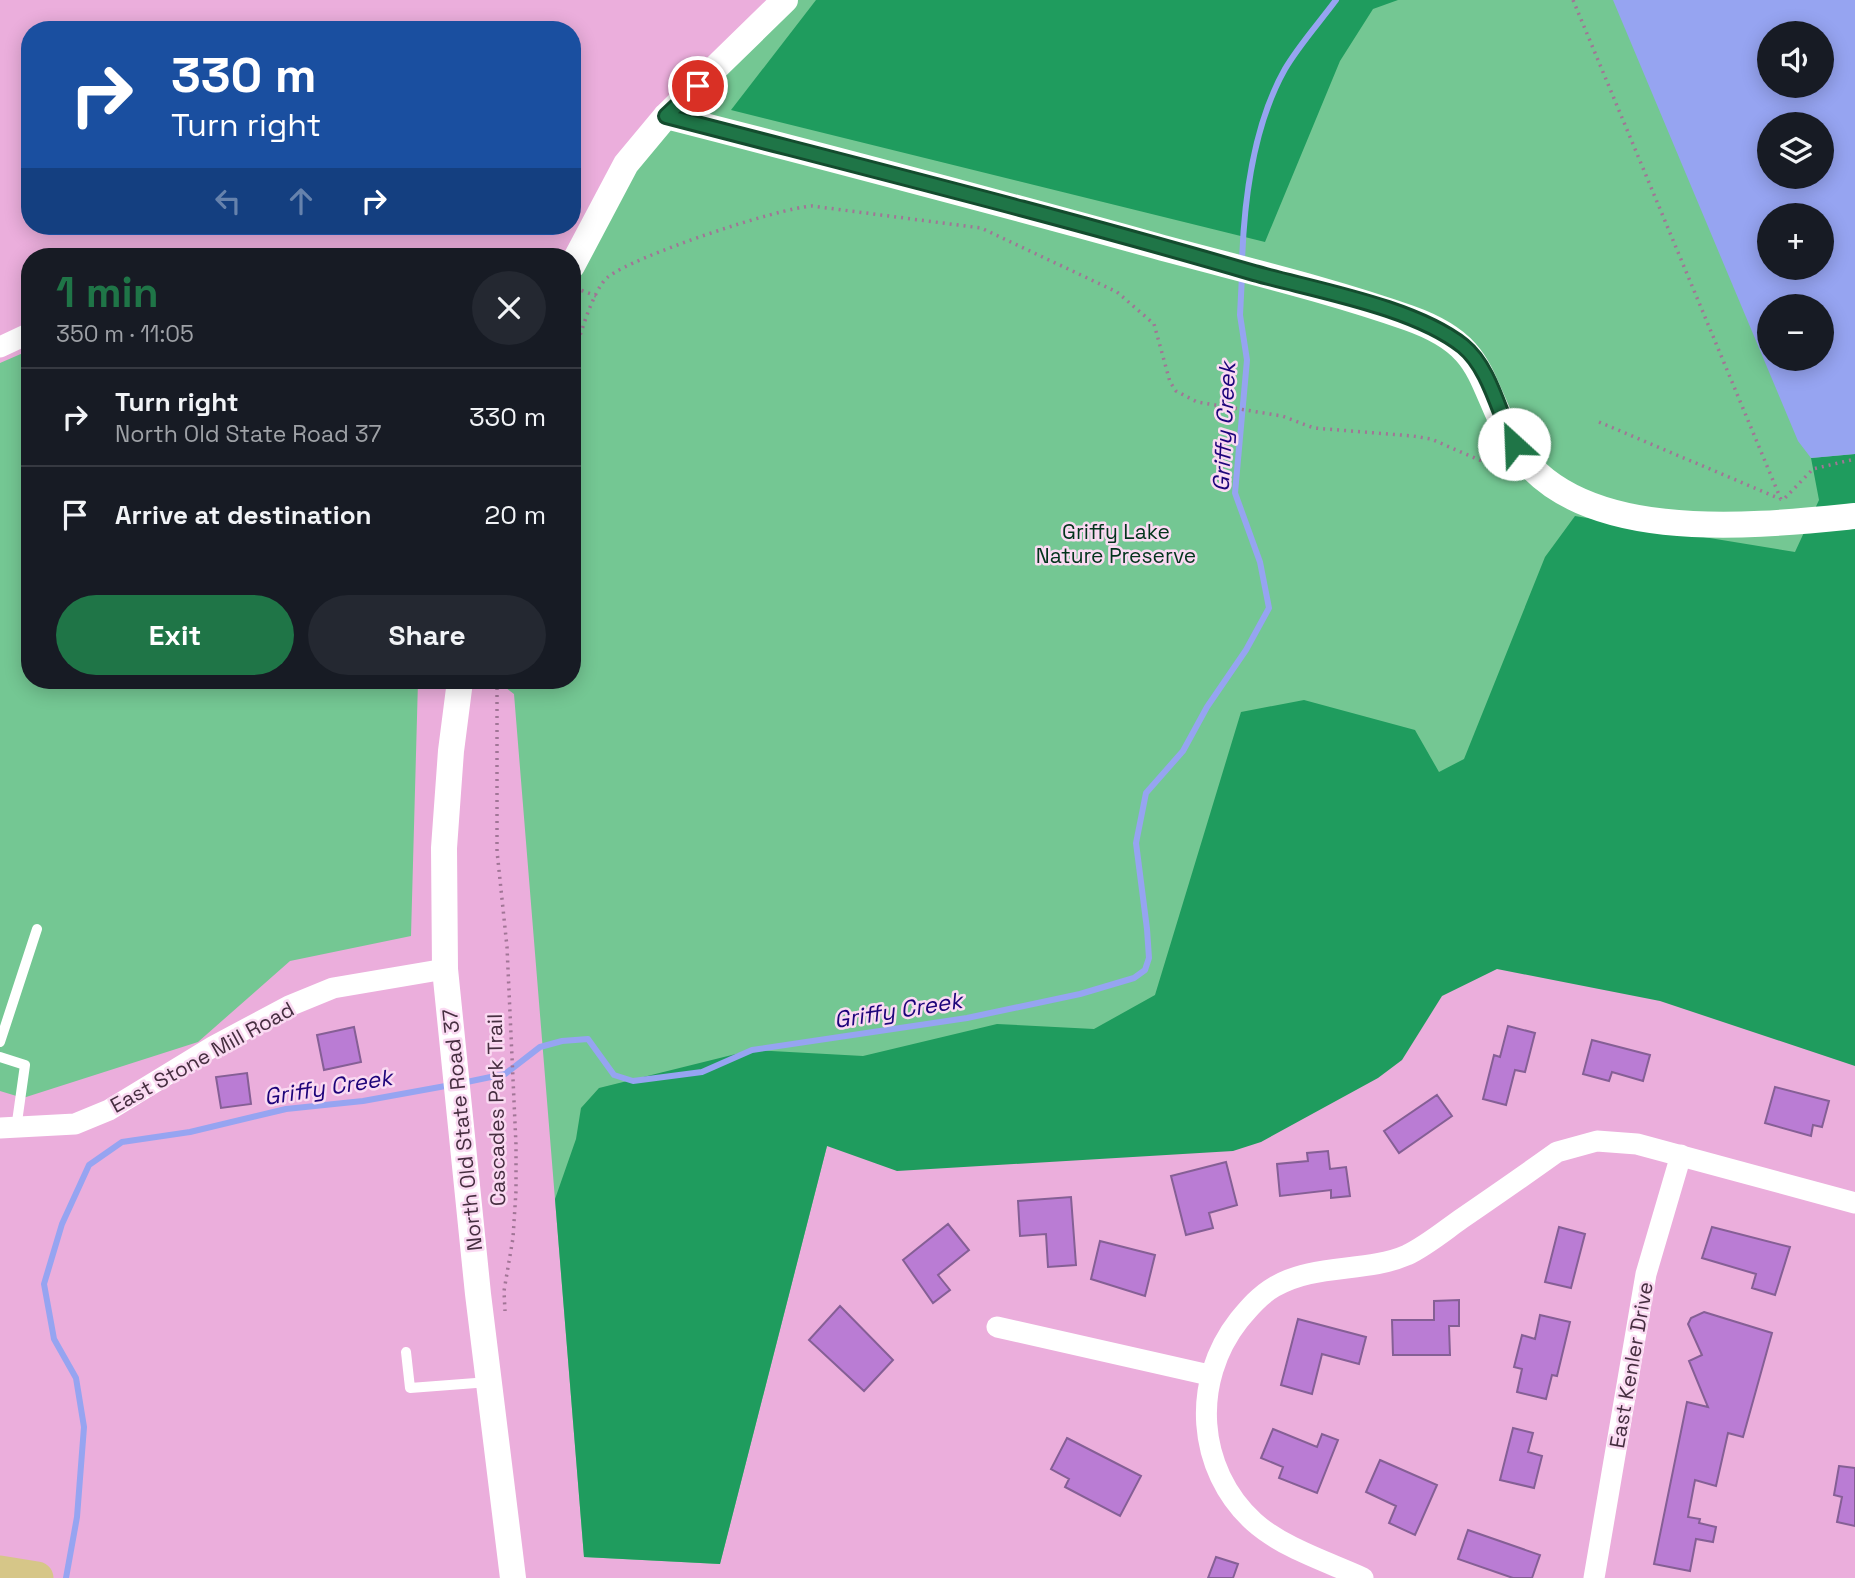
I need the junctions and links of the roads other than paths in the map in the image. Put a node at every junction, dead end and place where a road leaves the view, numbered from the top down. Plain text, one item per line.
1 (786, 0) edge
2 (666, 116) junction
3 (581, 255) edge
4 (21, 337) edge
5 (0, 347) edge
6 (1855, 516) edge
7 (459, 689) edge
8 (37, 929) dead end
9 (445, 969) junction
10 (0, 1042) edge
11 (0, 1057) edge
12 (8, 1128) edge
13 (1681, 1155) junction
14 (1855, 1203) edge
15 (997, 1327) dead end
16 (406, 1352) dead end
17 (1209, 1375) junction
18 (489, 1382) junction
19 (0, 1572) edge
20 (37, 1578) edge
21 (513, 1578) edge
22 (1363, 1578) edge
23 (1594, 1578) edge

1 - 2 street
2 - 3 street
2 - 6 street
4 - 5 street
7 - 9 street, North Old State Road 37
8 - 10 lane
9 - 12 street, East Stone Mill Road
9 - 18 street, North Old State Road 37
11 - 12 lane
13 - 14 street
13 - 17 street
13 - 23 street, East Kenler Drive
15 - 17 street
16 - 18 lane
17 - 22 street
18 - 21 street, North Old State Road 37
19 - 20 main road

